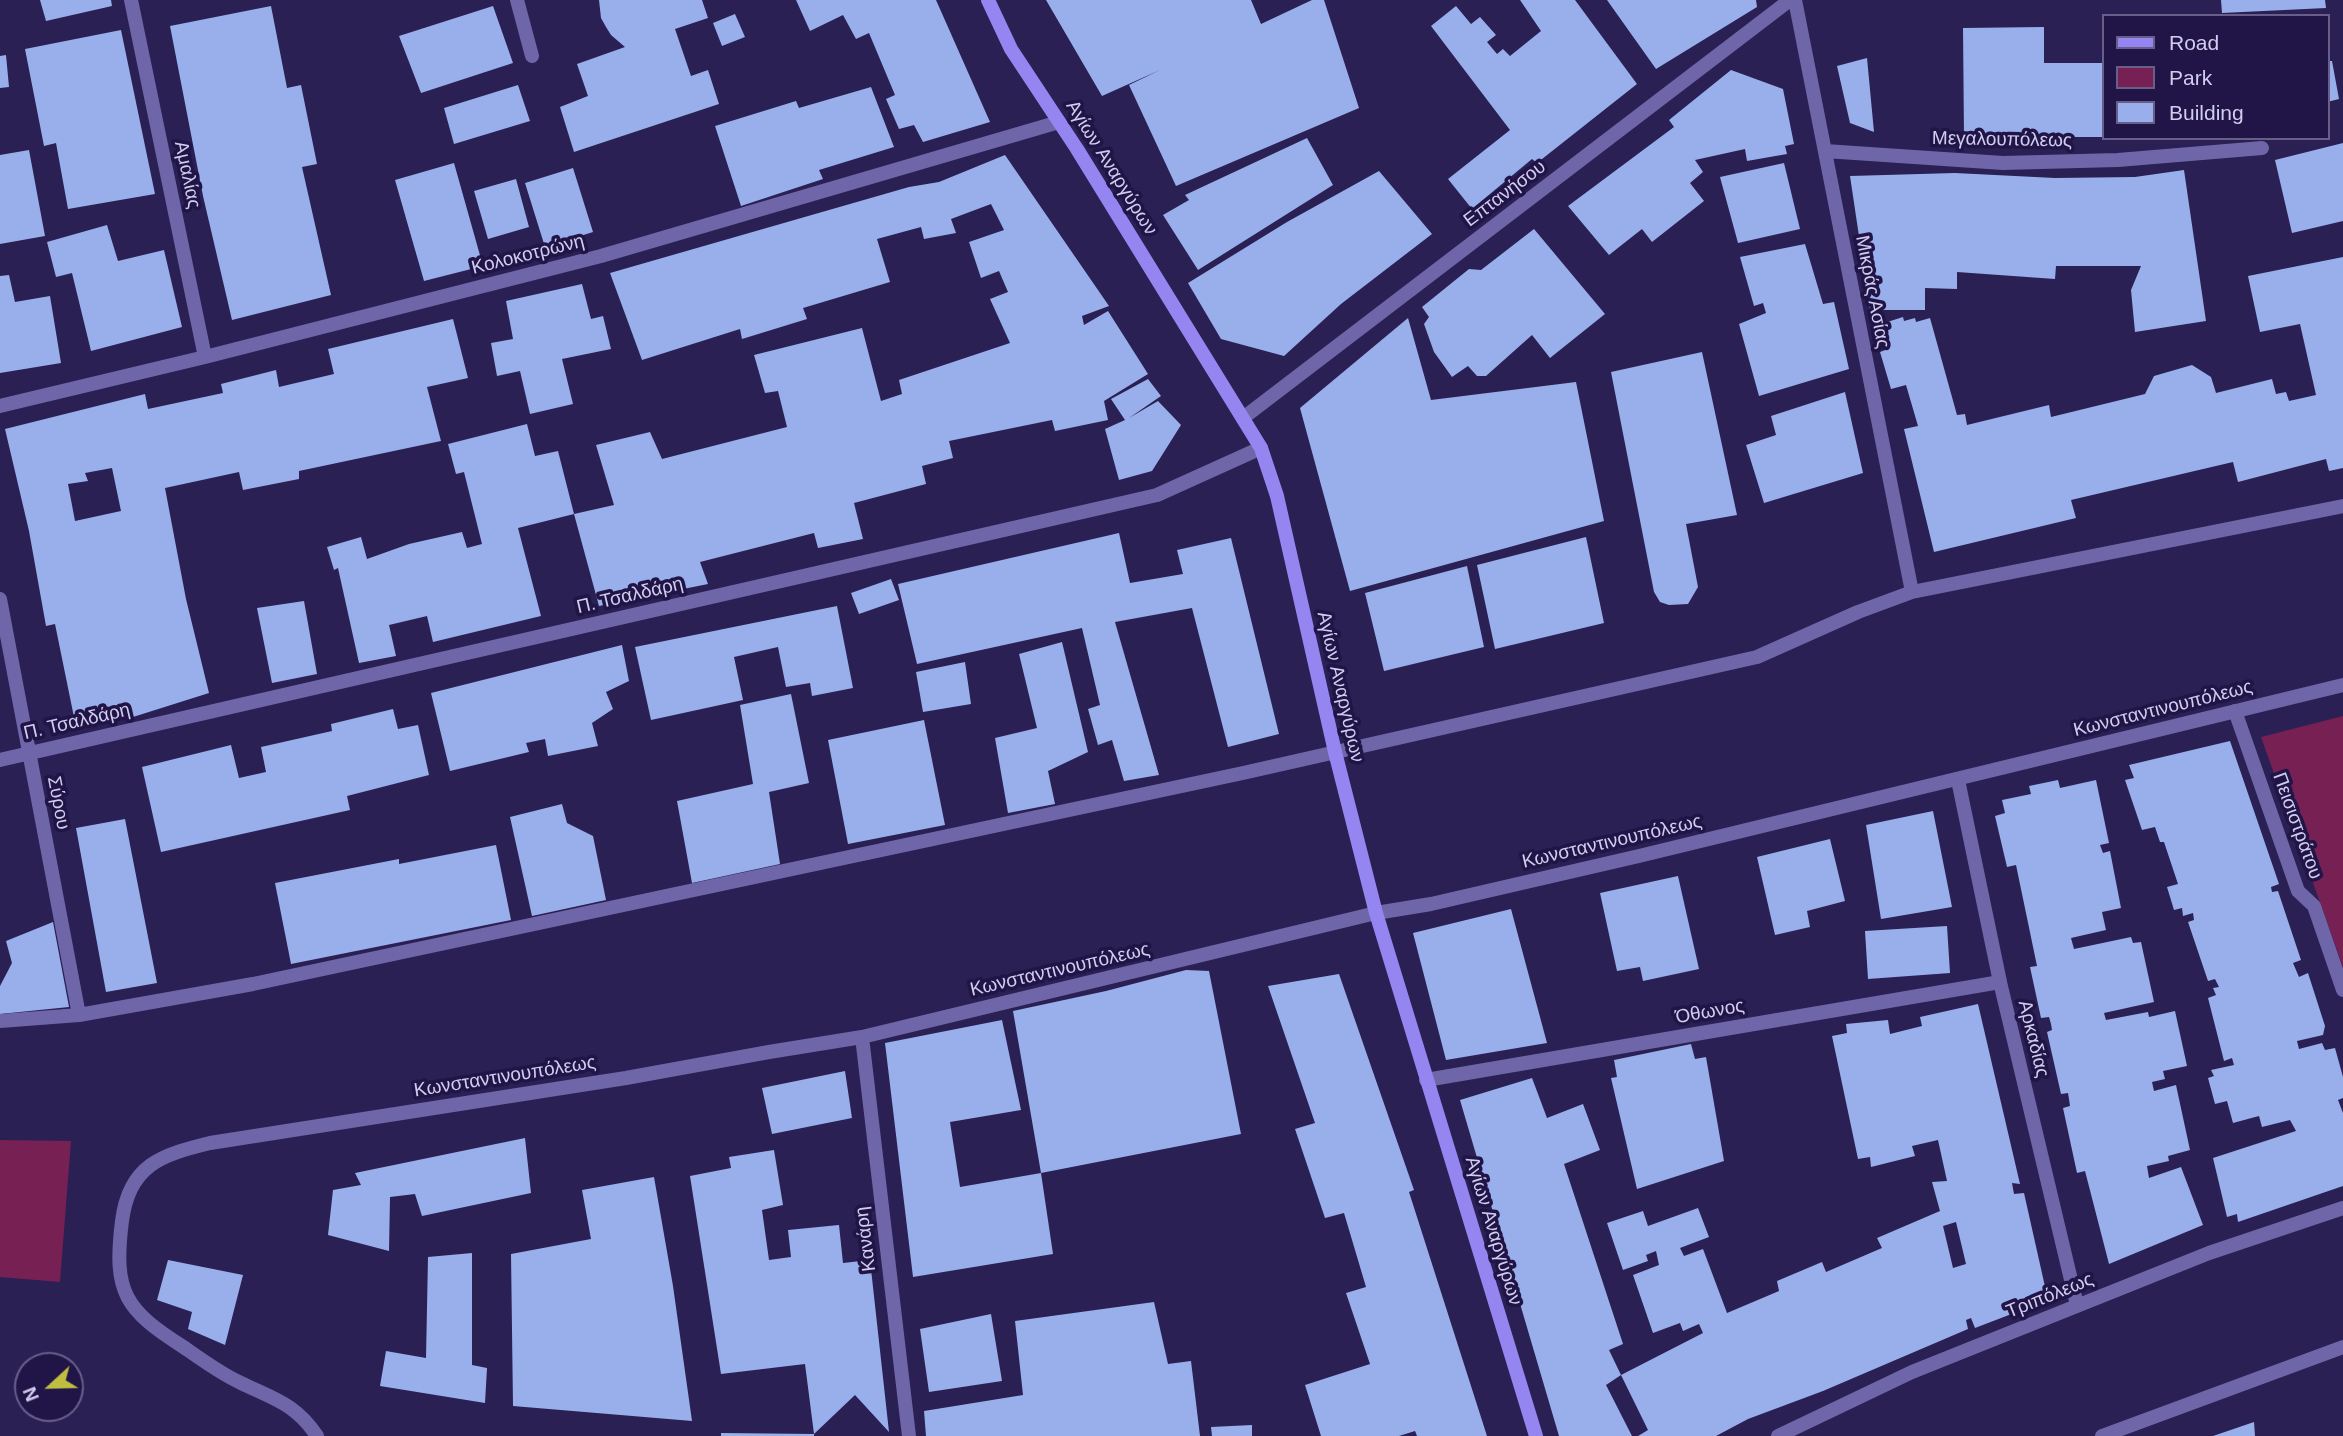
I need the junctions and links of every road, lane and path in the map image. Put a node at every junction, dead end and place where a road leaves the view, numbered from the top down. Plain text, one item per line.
1 (131, 0) edge
2 (517, 0) edge
3 (988, 0) edge
4 (1793, 0) edge
5 (532, 56) dead end
6 (1059, 122) junction
7 (2262, 148) dead end
8 (1825, 151) junction
9 (205, 357) junction
10 (0, 406) edge
11 (1243, 418) junction
12 (1261, 448) junction
13 (2343, 506) edge
14 (1912, 592) junction
15 (0, 599) edge
16 (2343, 685) edge
17 (2235, 711) junction
18 (29, 752) junction
19 (1335, 752) junction
20 (0, 760) edge
21 (1958, 780) junction
22 (1376, 913) junction
23 (2000, 982) junction
24 (2343, 990) edge
25 (79, 1015) junction
26 (0, 1021) edge
27 (862, 1037) junction
28 (1426, 1080) junction
29 (2343, 1208) edge
30 (2077, 1305) junction
31 (2343, 1347) edge
32 (317, 1436) edge
33 (909, 1436) edge
34 (1536, 1436) edge
35 (1779, 1436) edge
36 (2102, 1436) edge

1 - 9 street, Αμαλίας
2 - 5 street
3 - 6 main road, Αγίων Αναργύρων
4 - 8 street, Μικράς Ασίας
4 - 11 street, Επτανήσου
6 - 9 street, Κολοκοτρώνη
6 - 11 main road, Αγίων Αναργύρων
7 - 8 street, Μεγαλουπόλεως
8 - 14 street, Μικράς Ασίας
9 - 10 street, Κολοκοτρώνη
11 - 12 main road, Αγίων Αναργύρων
12 - 18 street, Π. Τσαλδάρη
12 - 19 main road, Αγίων Αναργύρων
13 - 14 street
14 - 19 street
15 - 18 street, Σύρου
16 - 17 street, Κωνσταντινουπόλεως
17 - 21 street, Κωνσταντινουπόλεως
17 - 24 street, Πεισιστράτου
18 - 20 street, Π. Τσαλδάρη
18 - 25 street, Σύρου
19 - 22 main road, Αγίων Αναργύρων
19 - 25 street
21 - 22 street, Κωνσταντινουπόλεως
21 - 23 street, Αρκαδίας
22 - 27 street, Κωνσταντινουπόλεως
22 - 28 main road, Αγίων Αναργύρων
23 - 28 street, Όθωνος
23 - 30 street, Αρκαδίας
25 - 26 street
27 - 32 street, Κωνσταντινουπόλεως
27 - 33 street, Κανάρη
28 - 34 main road, Αγίων Αναργύρων
29 - 30 street, Τριπόλεως
30 - 35 street, Τριπόλεως
31 - 36 street

